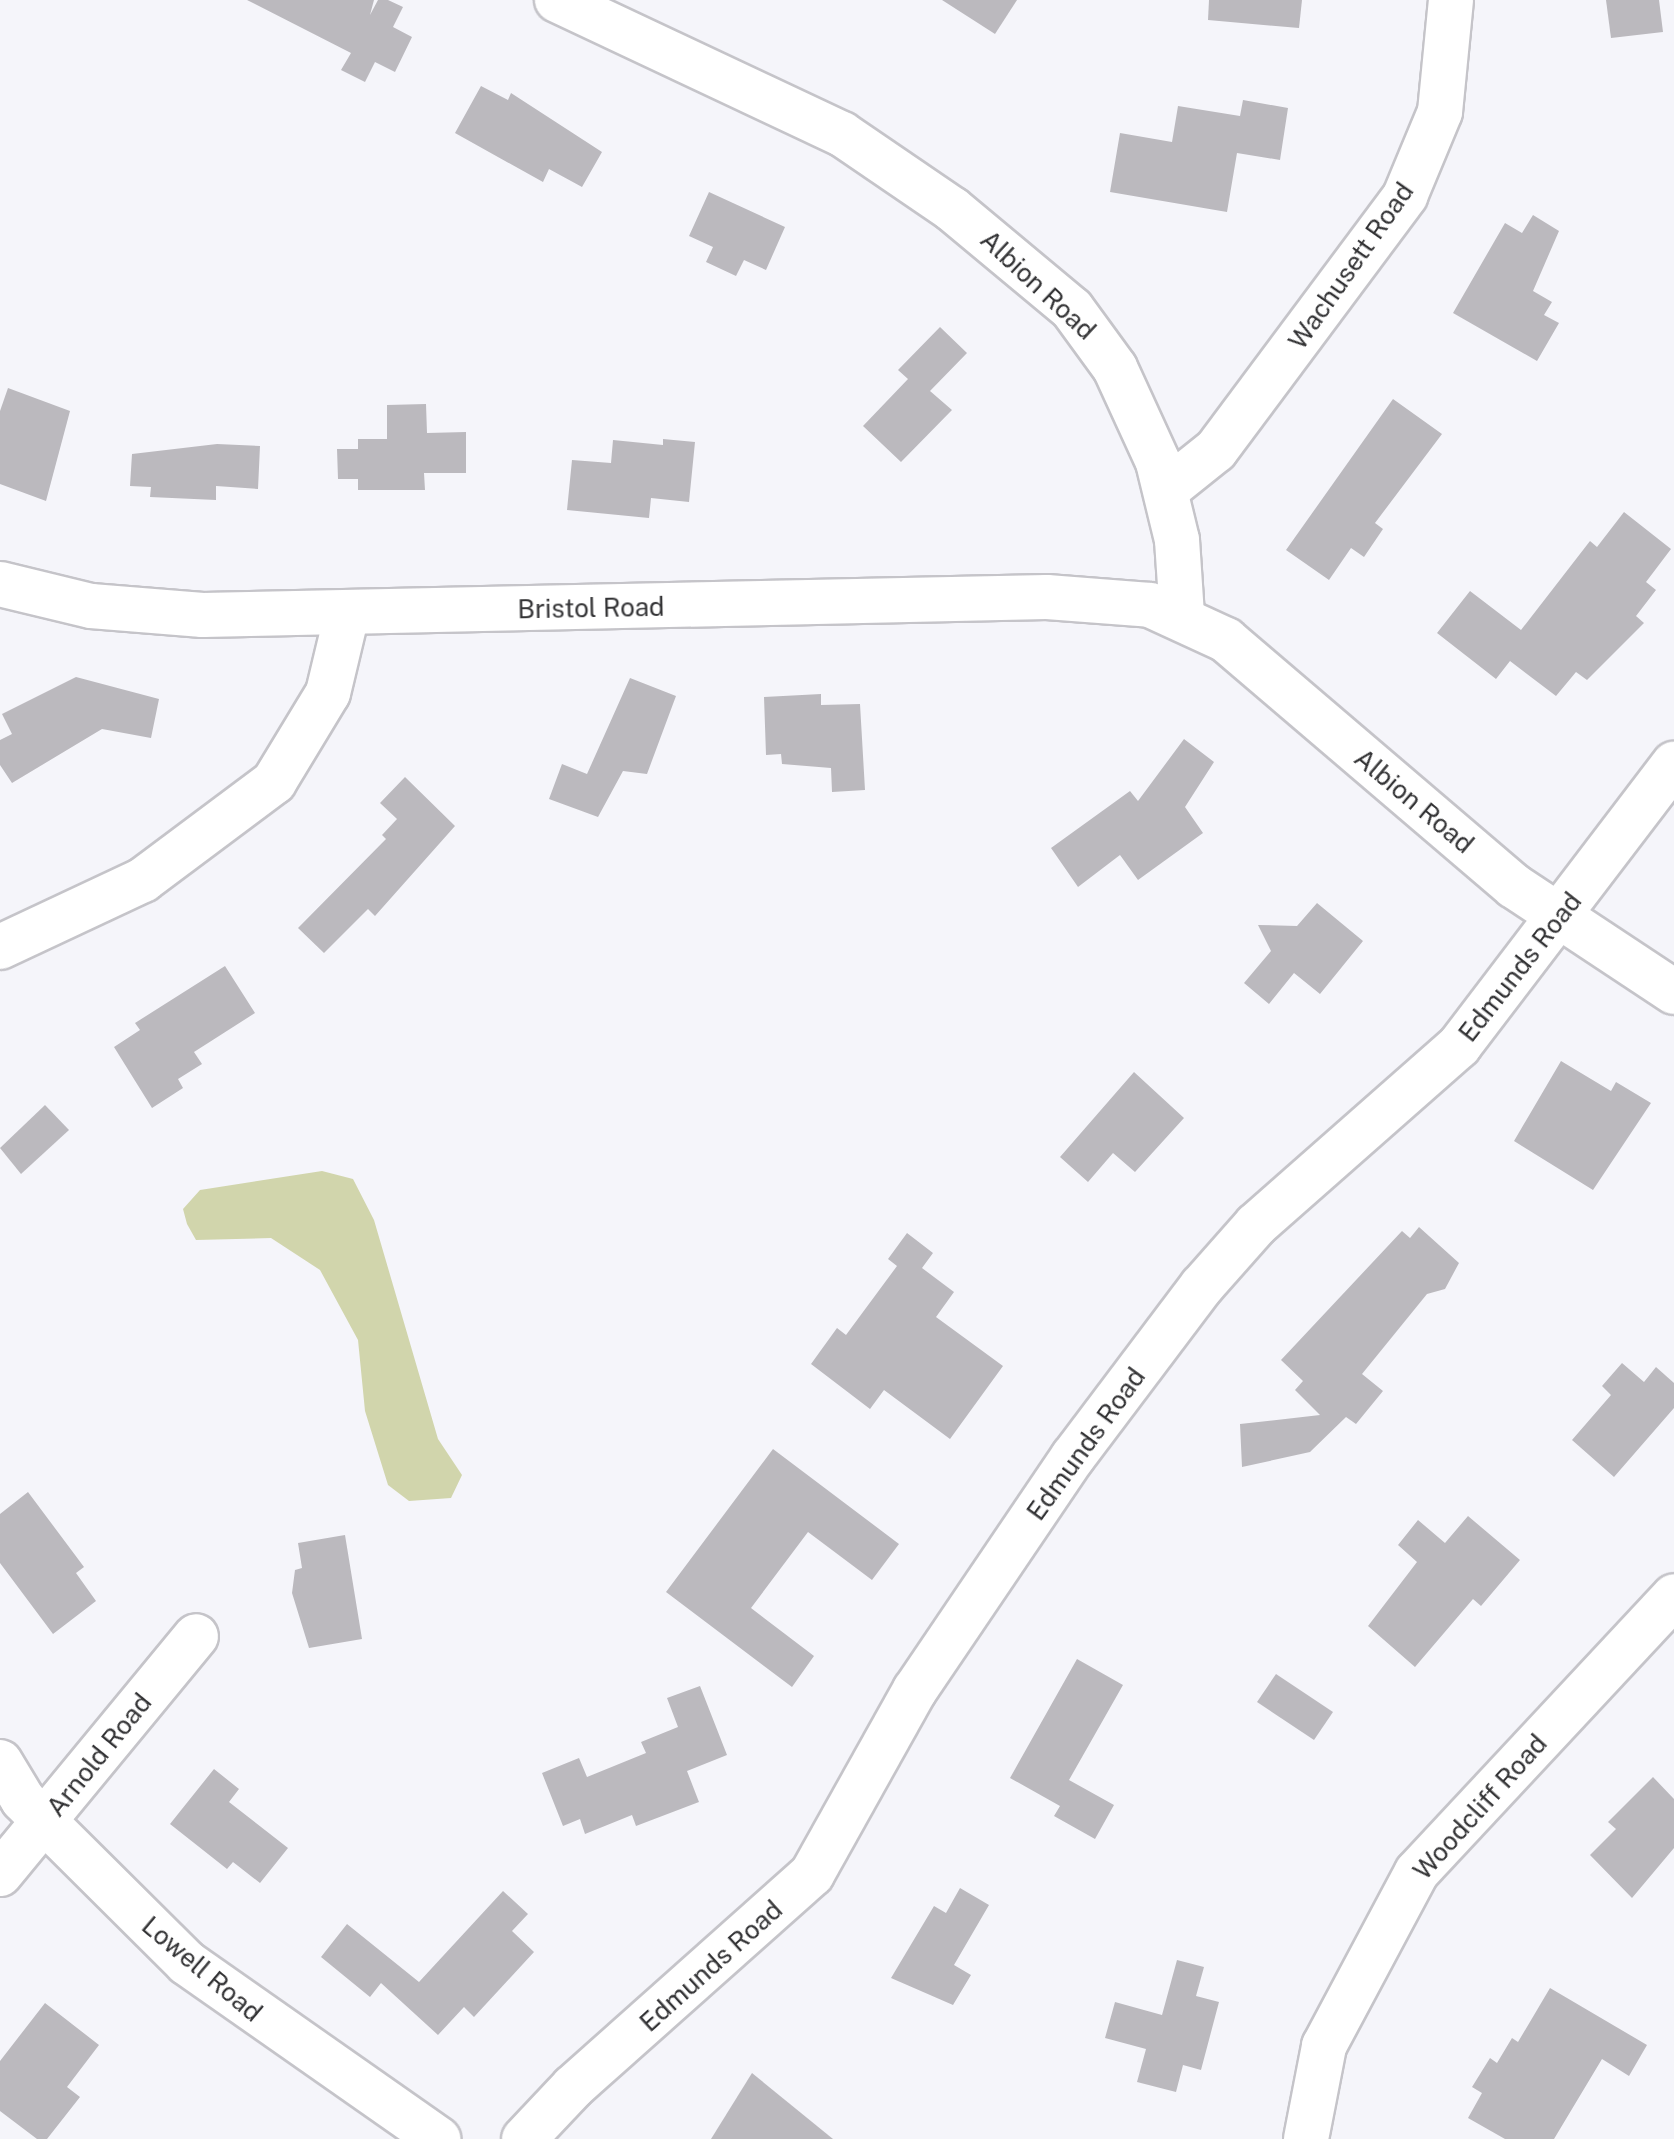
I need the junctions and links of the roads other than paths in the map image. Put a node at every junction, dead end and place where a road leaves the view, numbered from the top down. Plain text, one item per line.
1 (557, 0) edge
2 (1451, 0) edge
3 (1166, 490) junction
4 (0, 584) edge
5 (347, 614) junction
6 (1182, 615) junction
7 (1674, 764) edge
8 (1558, 919) junction
9 (0, 947) edge
10 (1674, 992) edge
11 (1674, 1596) edge
12 (196, 1636) dead end
13 (0, 1762) edge
14 (44, 1822) junction
15 (0, 1874) edge
16 (438, 2139) edge
17 (524, 2139) edge
18 (1306, 2139) edge

1 - 3 street, Albion Road
2 - 3 street, Wachusett Road
3 - 6 street, Albion Road
4 - 5 street, Bristol Road
5 - 6 street, Bristol Road
5 - 9 street
6 - 8 street, Albion Road
7 - 8 street, Edmunds Road
8 - 10 street, Albion Road
8 - 17 street, Edmunds Road
11 - 18 street, Woodcliff Road
12 - 14 street, Arnold Road
13 - 14 street, Lowell Road
14 - 15 street, Arnold Road
14 - 16 street, Lowell Road

